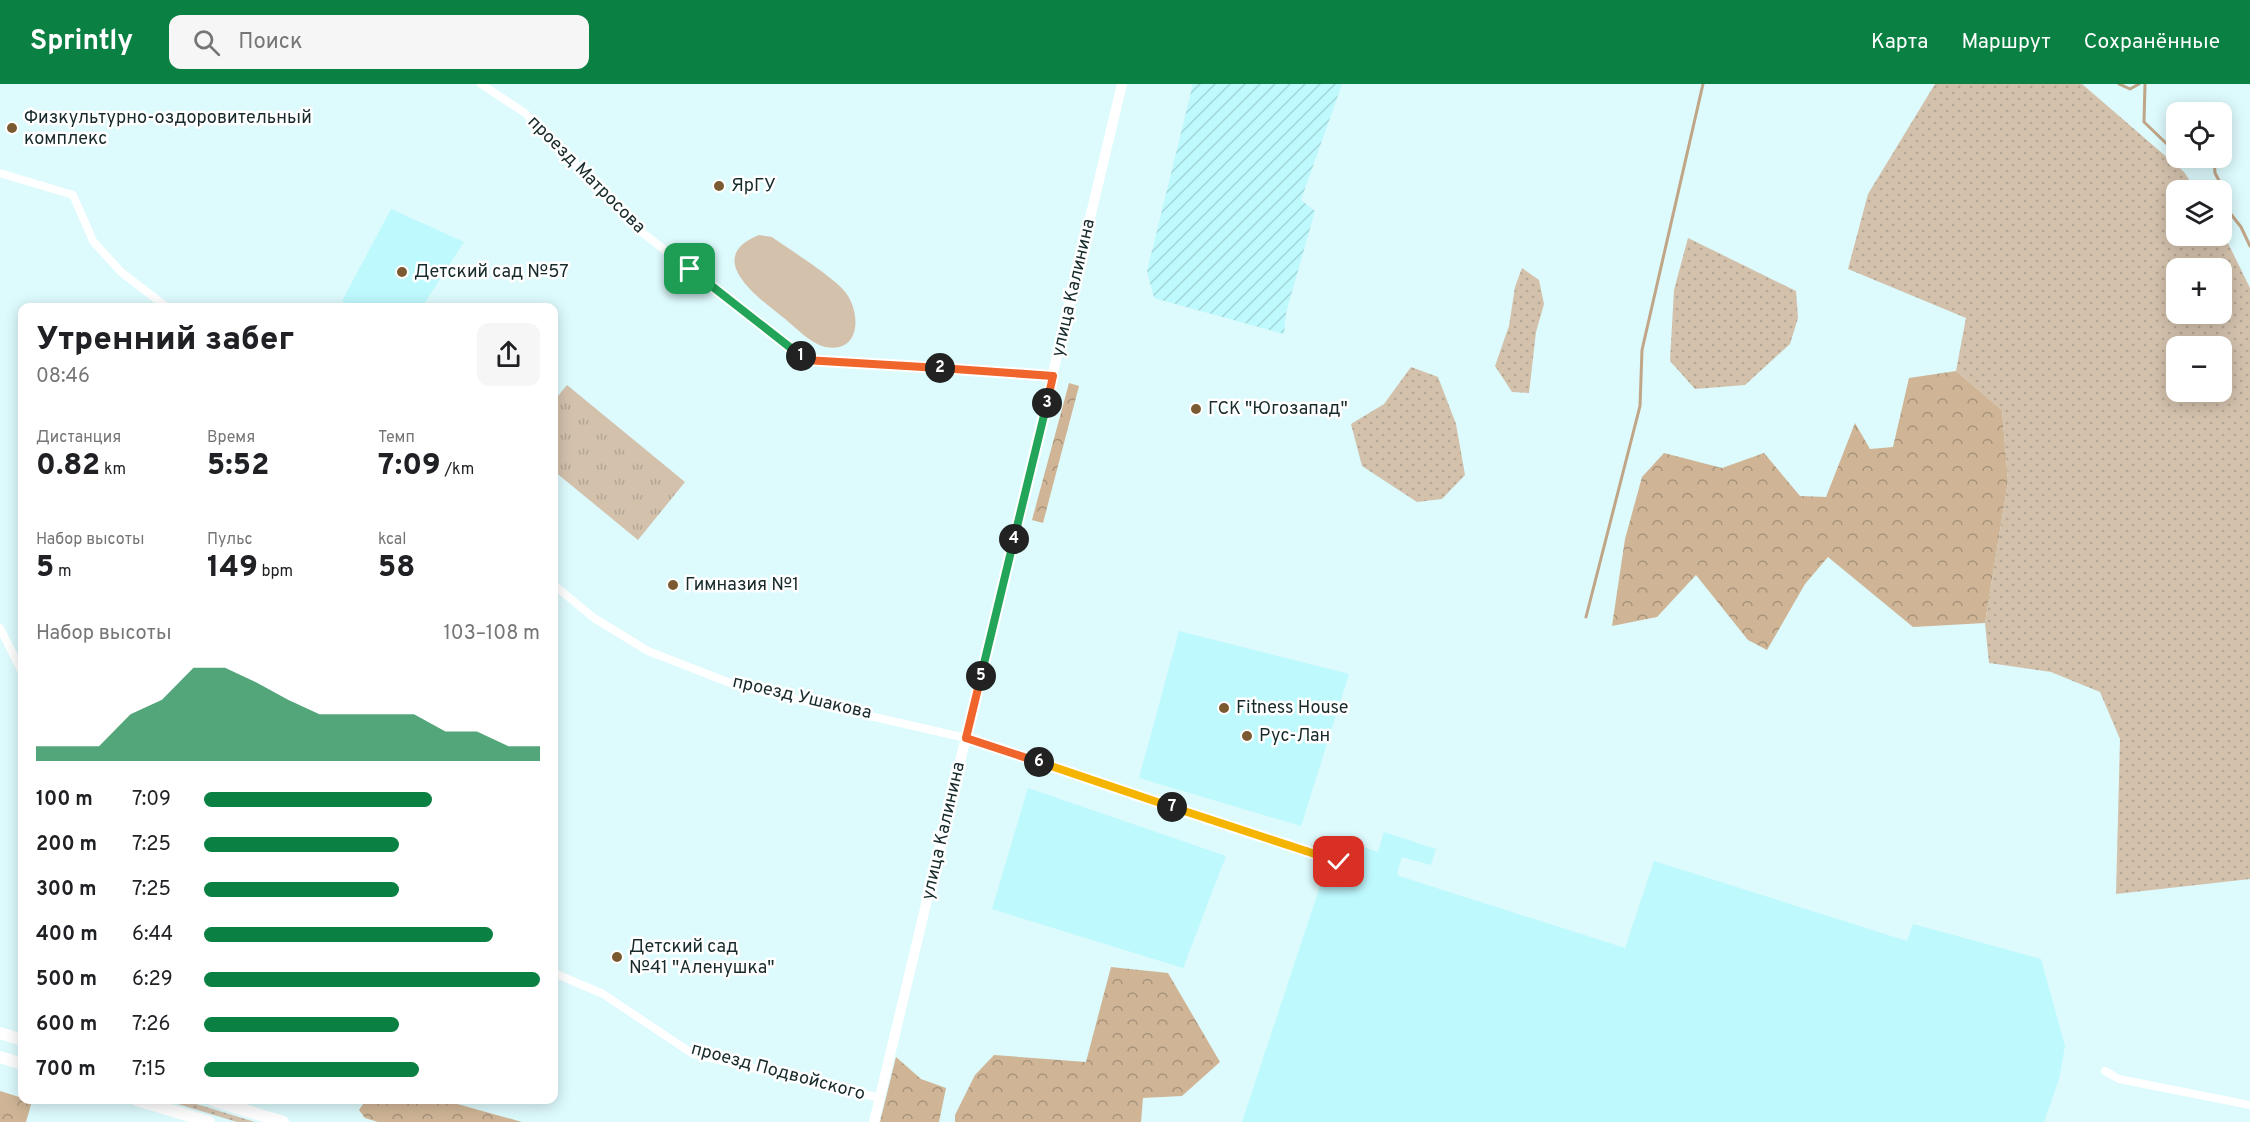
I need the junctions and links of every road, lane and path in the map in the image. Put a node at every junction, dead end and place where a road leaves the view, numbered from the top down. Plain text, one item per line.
1 (481, 84) edge
2 (1122, 84) edge
3 (0, 173) edge
4 (161, 303) edge
5 (1053, 376) junction
6 (558, 588) edge
7 (0, 628) edge
8 (18, 664) edge
9 (966, 738) junction
10 (1339, 862) dead end
11 (558, 975) edge
12 (0, 1033) edge
13 (18, 1039) edge
14 (0, 1057) edge
15 (18, 1063) edge
16 (2105, 1071) dead end
17 (880, 1098) junction
18 (150, 1104) edge
19 (225, 1104) edge
20 (2250, 1106) edge
21 (209, 1122) edge
22 (283, 1122) edge
23 (874, 1122) edge

1 - 5 street, проезд Матросова
2 - 5 main road, улица Калинина
3 - 4 street
5 - 9 main road, улица Калинина
6 - 9 street, проезд Ушакова
7 - 8 street
9 - 10 street, проезд Ушакова
9 - 17 main road, улица Калинина
11 - 17 street, проезд Подвойского
12 - 13 main road
14 - 15 main road
16 - 20 street
17 - 23 main road, улица Калинина
18 - 21 main road
19 - 22 main road

